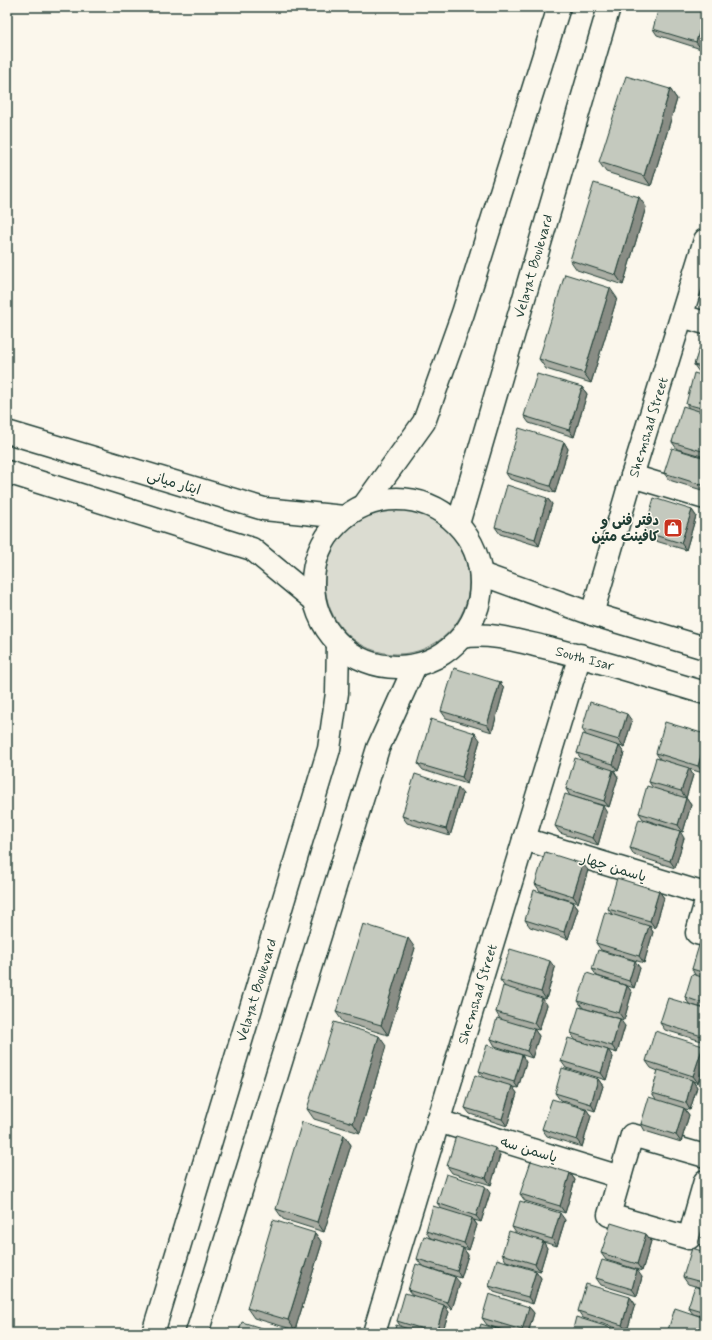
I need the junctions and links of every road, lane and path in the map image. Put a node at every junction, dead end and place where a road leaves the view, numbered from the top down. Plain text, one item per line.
1 (559, 7) edge
2 (609, 7) edge
3 (705, 240) edge
4 (682, 316) junction
5 (705, 323) edge
6 (7, 432) edge
7 (7, 472) edge
8 (632, 476) junction
9 (705, 498) edge
10 (365, 504) junction
11 (344, 517) junction
12 (458, 524) junction
13 (481, 574) junction
14 (314, 600) junction
15 (592, 614) junction
16 (462, 636) junction
17 (338, 643) junction
18 (705, 648) edge
19 (580, 656) junction
20 (415, 666) junction
21 (705, 693) edge
22 (524, 839) junction
23 (705, 894) edge
24 (705, 905) edge
25 (705, 935) edge
26 (438, 1121) junction
27 (705, 1156) edge
28 (620, 1177) junction
29 (705, 1182) edge
30 (153, 1333) edge
31 (197, 1333) edge
32 (374, 1333) edge

1 - 10 street
2 - 12 street, Velayat Boulevard
3 - 4 street, Shemshad Street
4 - 5 street
4 - 8 street, Shemshad Street
6 - 11 street, ایثار میانی
7 - 14 street
8 - 9 street
8 - 15 street, Shemshad Street
10 - 11 street
10 - 12 street
11 - 14 street
12 - 13 street
13 - 15 street
13 - 16 street
14 - 17 street
15 - 18 street
16 - 19 street, South Isar
16 - 20 street
17 - 20 street
17 - 30 street, Velayat Boulevard
19 - 21 street, South Isar
19 - 22 street, Shemshad Street
20 - 31 street
22 - 23 street, یاسمن چهار
22 - 26 street, Shemshad Street
24 - 25 street
26 - 28 street, یاسمن سه
26 - 32 street, Shemshad Street
27 - 28 street
28 - 29 street

